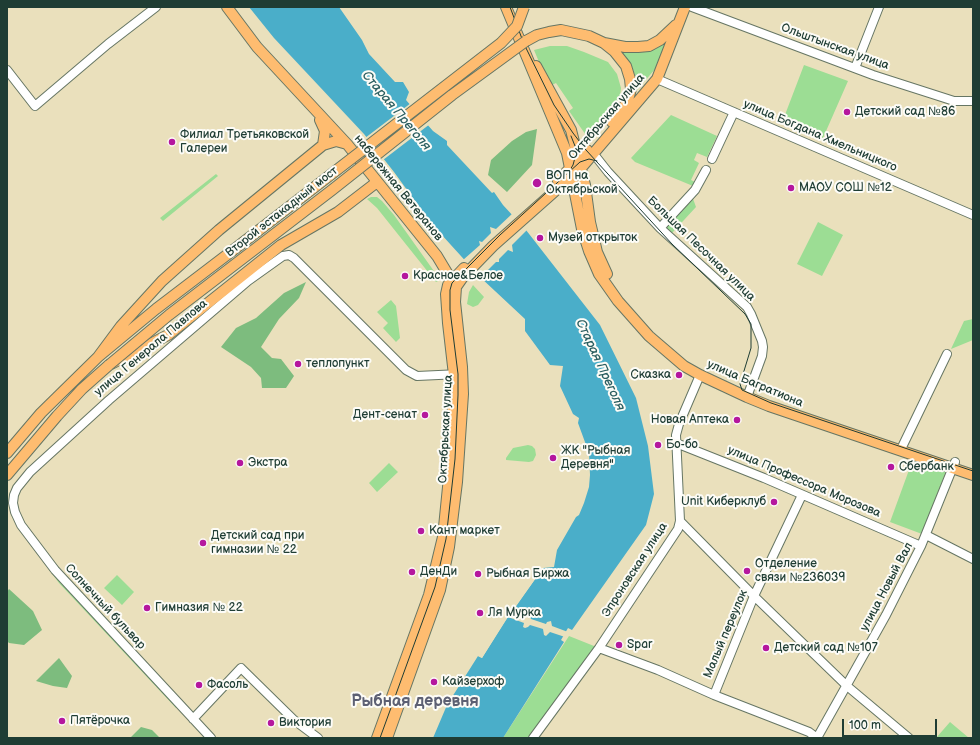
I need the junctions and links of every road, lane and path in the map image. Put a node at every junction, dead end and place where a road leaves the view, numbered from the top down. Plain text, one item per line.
1 (156, 7) edge
2 (227, 7) edge
3 (506, 7) edge
4 (511, 7) edge
5 (524, 7) edge
6 (686, 7) edge
7 (692, 7) edge
8 (879, 7) edge
9 (681, 19) junction
10 (604, 43) junction
11 (855, 68) junction
12 (7, 70) edge
13 (657, 79) junction
14 (973, 101) edge
15 (314, 109) junction
16 (734, 112) junction
17 (347, 144) junction
18 (323, 145) junction
19 (584, 159) junction
20 (712, 159) dead end
21 (706, 170) dead end
22 (570, 173) junction
23 (377, 182) junction
24 (973, 215) edge
25 (660, 228) junction
26 (457, 280) junction
27 (947, 354) dead end
28 (98, 357) junction
29 (109, 365) junction
30 (700, 373) junction
31 (459, 374) junction
32 (748, 395) junction
33 (676, 443) junction
34 (903, 445) junction
35 (7, 453) edge
36 (954, 465) junction
37 (973, 468) edge
38 (7, 475) edge
39 (973, 475) edge
40 (802, 496) junction
41 (13, 503) joint
42 (680, 521) junction
43 (926, 535) junction
44 (922, 546) junction
45 (973, 559) edge
46 (754, 596) junction
47 (599, 648) junction
48 (847, 686) junction
49 (714, 694) junction
50 (193, 718) junction
51 (211, 738) edge
52 (318, 738) edge
53 (378, 738) edge
54 (387, 738) edge
55 (533, 738) edge
56 (817, 738) edge
57 (909, 738) edge

1 - 12 street
2 - 15 main road
3 - 22 main road, улица Багратиона
4 - 19 main road, улица Багратиона
5 - 28 main road, Второй эстакадный мост, bridge
6 - 9 main road, Октябрьская улица
7 - 11 street, Ольштынская улица
8 - 11 street
9 - 10 main road, Второй эстакадный мост
9 - 13 main road, Октябрьская улица
10 - 19 main road, Второй эстакадный мост
10 - 29 main road, Второй эстакадный мост, bridge
11 - 14 street, Ольштынская улица
13 - 16 street, улица Богдана Хмельницкого
13 - 19 main road, Октябрьская улица
15 - 17 main road, набережная Ветеранов
15 - 18 main road
16 - 20 street
16 - 24 street, улица Богдана Хмельницкого
17 - 18 main road
17 - 23 main road, набережная Ветеранов
18 - 28 main road
19 - 22 main road, Октябрьская улица
19 - 25 street, Большая Песочная улица
19 - 30 main road, улица Багратиона
21 - 25 street
22 - 26 main road, Октябрьская улица
22 - 30 main road, улица Багратиона
23 - 26 main road, набережная Ветеранов
23 - 29 main road, bridge
25 - 32 street, Большая Песочная улица
26 - 31 main road, Октябрьская улица
27 - 34 street
28 - 35 main road, Второй эстакадный мост
29 - 38 main road, Второй эстакадный мост
30 - 32 main road, улица Багратиона
30 - 33 street, Эпроновская улица
31 - 41 street, улица Генерала Павлова
31 - 53 main road, Октябрьская улица
31 - 54 main road, Октябрьская улица
32 - 34 main road, улица Багратиона
32 - 36 main road, улица Багратиона
33 - 40 street, улица Профессора Морозова
33 - 42 street, Эпроновская улица
34 - 36 main road, улица Багратиона
36 - 37 main road, улица Багратиона
36 - 39 main road, улица Багратиона
36 - 43 street, улица Новый Вал
40 - 44 street, улица Профессора Морозова
40 - 46 street, Малый переулок
41 - 50 street, Солнечный бульвар
42 - 46 street
42 - 47 street, Эпроновская улица
43 - 44 street, улица Новый Вал
43 - 45 street
44 - 48 street, улица Новый Вал
46 - 48 street
46 - 49 street, Малый переулок
47 - 49 street, Малый переулок
47 - 55 street, Эпроновская улица
48 - 56 street, улица Новый Вал
48 - 57 street
49 - 56 street, Малый переулок
50 - 51 street, Солнечный бульвар
50 - 52 street

